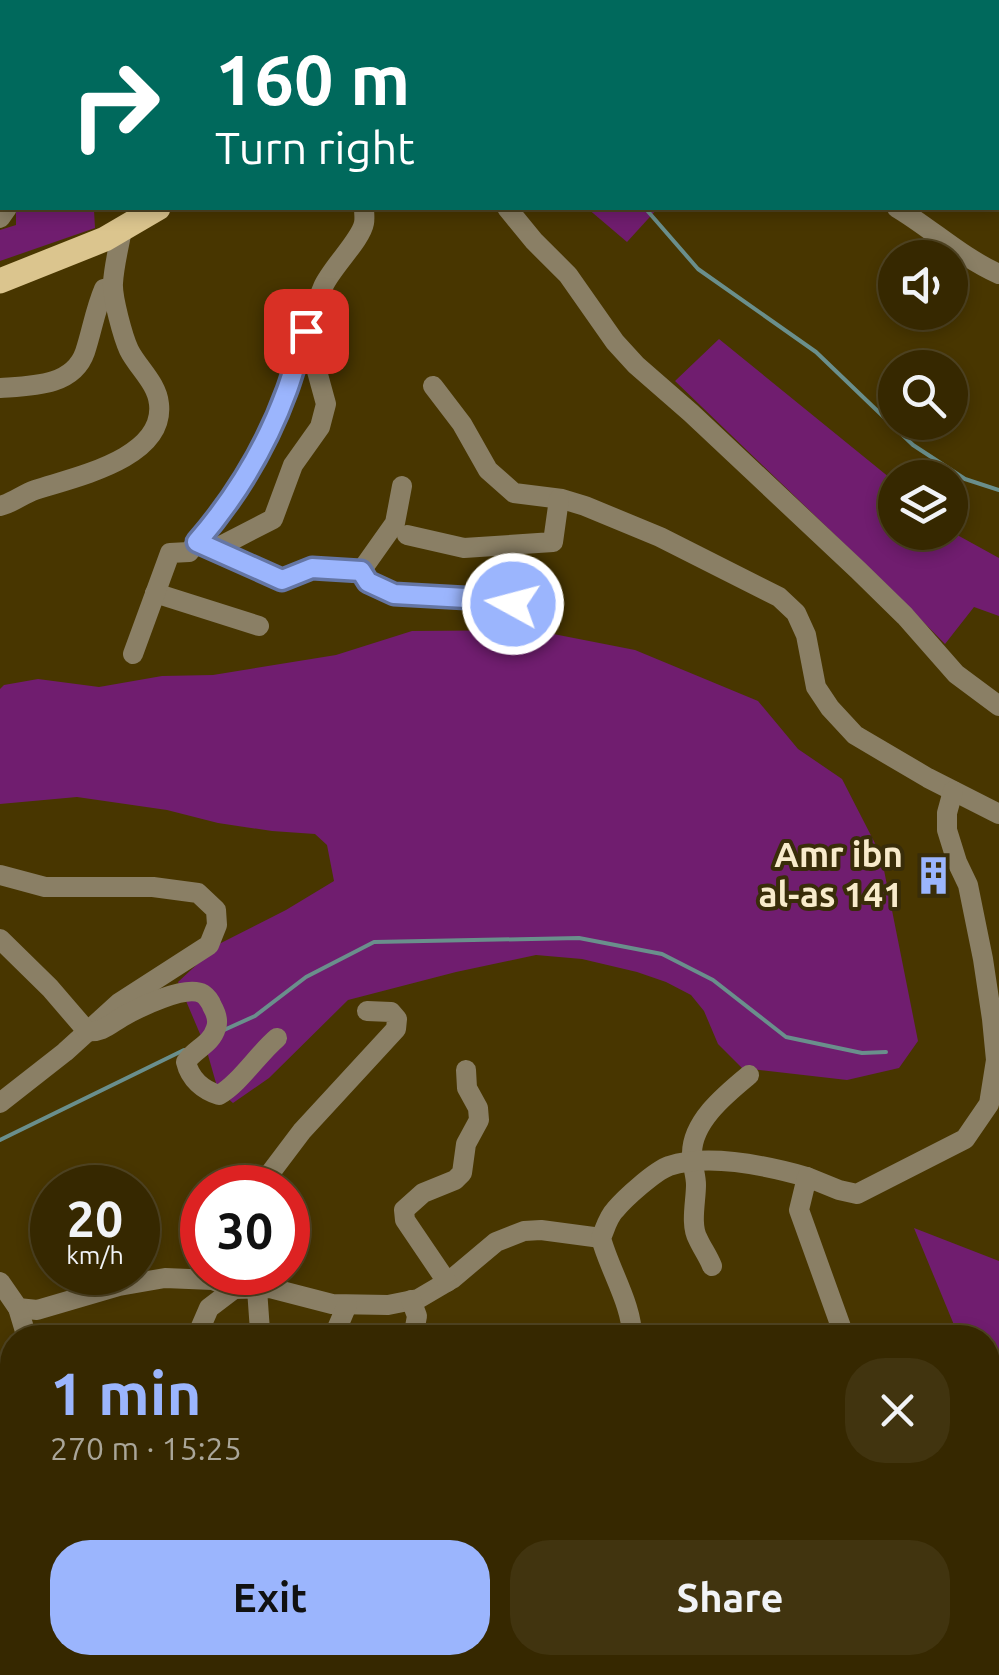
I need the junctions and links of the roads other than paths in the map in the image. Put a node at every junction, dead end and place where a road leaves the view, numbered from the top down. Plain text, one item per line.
1 (155, 210) edge
2 (364, 210) edge
3 (509, 210) edge
4 (900, 210) edge
5 (122, 229) junction
6 (999, 274) edge
7 (0, 281) edge
8 (112, 287) junction
9 (306, 331) junction
10 (434, 386) dead end
11 (0, 388) edge
12 (402, 486) dead end
13 (559, 498) junction
14 (0, 506) edge
15 (407, 534) dead end
16 (206, 546) junction
17 (361, 571) junction
18 (154, 593) junction
19 (513, 604) dead end
20 (258, 626) dead end
21 (133, 654) dead end
22 (999, 706) edge
23 (952, 791) junction
24 (999, 814) edge
25 (0, 875) edge
26 (0, 939) edge
27 (368, 1011) dead end
28 (87, 1031) junction
29 (277, 1038) dead end
30 (466, 1070) dead end
31 (749, 1074) dead end
32 (0, 1103) edge
33 (693, 1162) junction
34 (276, 1165) edge
35 (807, 1177) junction
36 (601, 1238) junction
37 (712, 1266) dead end
38 (180, 1279) edge
39 (0, 1282) edge
40 (447, 1282) junction
41 (222, 1295) edge
42 (258, 1295) edge
43 (297, 1295) edge
44 (411, 1300) junction
45 (347, 1305) junction
46 (18, 1308) junction
47 (23, 1325) edge
48 (202, 1325) edge
49 (260, 1325) edge
50 (339, 1325) edge
51 (415, 1325) edge
52 (631, 1325) edge
53 (840, 1325) edge

1 - 5 main road
2 - 9 street
3 - 22 street
4 - 6 street
5 - 7 main road
5 - 8 street
8 - 11 street
8 - 14 street
9 - 16 street
9 - 16 street
10 - 13 street
12 - 17 street
13 - 15 street
13 - 23 street
16 - 17 street
16 - 18 street
17 - 19 street
18 - 20 street
18 - 21 street
23 - 24 street
23 - 35 street
25 - 28 street
26 - 28 street
27 - 34 street
28 - 29 street
28 - 32 street
30 - 40 street
31 - 33 street
33 - 35 street
33 - 36 street
33 - 37 street
35 - 53 street
36 - 40 street
36 - 52 street
38 - 46 street
39 - 46 street
40 - 44 street
41 - 48 street
42 - 49 street
43 - 45 street
44 - 45 street
44 - 51 street
45 - 50 street
46 - 47 street

